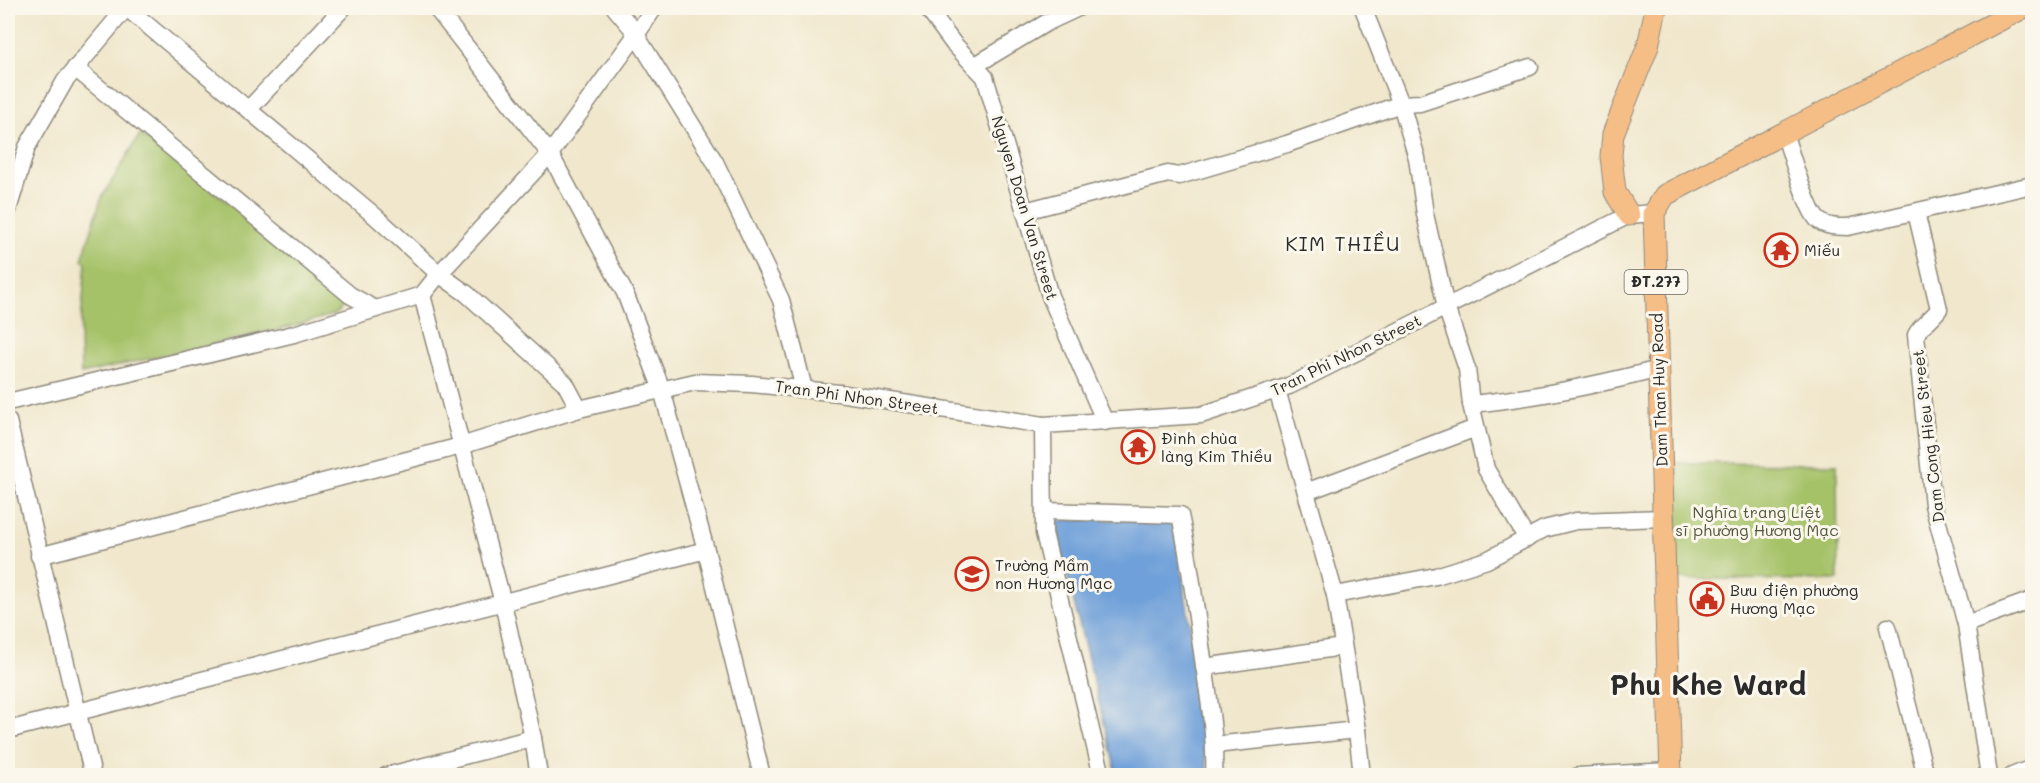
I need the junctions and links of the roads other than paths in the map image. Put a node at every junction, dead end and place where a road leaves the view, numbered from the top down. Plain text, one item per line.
1 (127, 8) edge
2 (344, 8) edge
3 (436, 8) edge
4 (615, 8) edge
5 (654, 8) edge
6 (927, 8) edge
7 (1078, 8) edge
8 (1363, 8) edge
9 (1656, 8) edge
10 (2023, 8) edge
11 (636, 35) junction
12 (974, 66) junction
13 (1530, 67) dead end
14 (75, 68) junction
15 (1401, 104) junction
16 (248, 110) junction
17 (1784, 132) junction
18 (550, 154) junction
19 (2032, 185) edge
20 (8, 210) edge
21 (1025, 211) junction
22 (1916, 212) junction
23 (1654, 213) junction
24 (1629, 215) junction
25 (439, 274) junction
26 (422, 295) junction
27 (1446, 307) junction
28 (375, 309) junction
29 (1659, 369) junction
30 (804, 389) junction
31 (662, 390) junction
32 (1277, 390) junction
33 (8, 402) edge
34 (1471, 404) junction
35 (579, 409) junction
36 (8, 421) edge
37 (1105, 422) junction
38 (1043, 425) junction
39 (1476, 428) junction
40 (460, 446) junction
41 (1306, 492) junction
42 (1044, 511) junction
43 (1663, 518) junction
44 (1527, 539) junction
45 (706, 550) junction
46 (39, 556) junction
47 (1335, 595) junction
48 (2032, 600) edge
49 (503, 603) junction
50 (1966, 624) junction
51 (1888, 627) dead end
52 (1343, 647) junction
53 (1204, 667) junction
54 (77, 713) junction
55 (8, 730) edge
56 (1357, 730) junction
57 (533, 738) junction
58 (1214, 745) junction
59 (2032, 768) edge
60 (1670, 773) edge
61 (93, 776) edge
62 (386, 776) edge
63 (539, 776) edge
64 (762, 776) edge
65 (1102, 776) edge
66 (1214, 776) edge
67 (1362, 776) edge
68 (1578, 776) edge
69 (1926, 776) edge
70 (1989, 776) edge
71 (2012, 776) edge

1 - 14 street
1 - 16 street
2 - 16 street
3 - 18 street
4 - 11 street
5 - 11 street
6 - 12 street, Nguyen Doan Van Street
7 - 12 street
8 - 15 street
9 - 24 main road
10 - 17 main road
11 - 18 street
11 - 30 street
12 - 21 street, Nguyen Doan Van Street
13 - 15 street
14 - 20 street
14 - 28 street
15 - 21 street
15 - 27 street
16 - 25 street
17 - 22 street
17 - 23 main road
18 - 25 street
18 - 31 street
19 - 22 street
21 - 37 street, Nguyen Doan Van Street
22 - 50 street, Dam Cong Hieu Street
23 - 24 street, Tran Phi Nhon Street
23 - 29 main road, Dam Than Huy Road / ĐT.277
24 - 27 street, Tran Phi Nhon Street
25 - 26 street
25 - 35 street
26 - 28 street
26 - 40 street
27 - 32 street, Tran Phi Nhon Street
27 - 34 street
28 - 33 street
29 - 34 street
29 - 43 main road, Dam Than Huy Road / ĐT.277
30 - 31 street, Tran Phi Nhon Street
30 - 38 street, Tran Phi Nhon Street
31 - 35 street, Tran Phi Nhon Street
31 - 45 street
32 - 37 street, Tran Phi Nhon Street
32 - 41 street
34 - 39 street
35 - 40 street, Tran Phi Nhon Street
36 - 46 street
37 - 38 street, Tran Phi Nhon Street
38 - 42 street
39 - 41 street
39 - 44 street
40 - 46 street, Tran Phi Nhon Street
40 - 49 street
41 - 47 street
42 - 53 street
42 - 65 street
43 - 44 street
43 - 60 main road, Dam Than Huy Road / ĐT.277
44 - 47 street
45 - 49 street
45 - 64 street
46 - 54 street
47 - 52 street
48 - 50 street
49 - 54 street
49 - 57 street
50 - 70 street, Dam Cong Hieu Street
51 - 69 street
52 - 53 street
52 - 56 street
53 - 58 street
54 - 55 street
54 - 61 street
56 - 58 street
56 - 67 street
57 - 62 street
57 - 63 street
58 - 66 street
59 - 71 street
60 - 68 street

